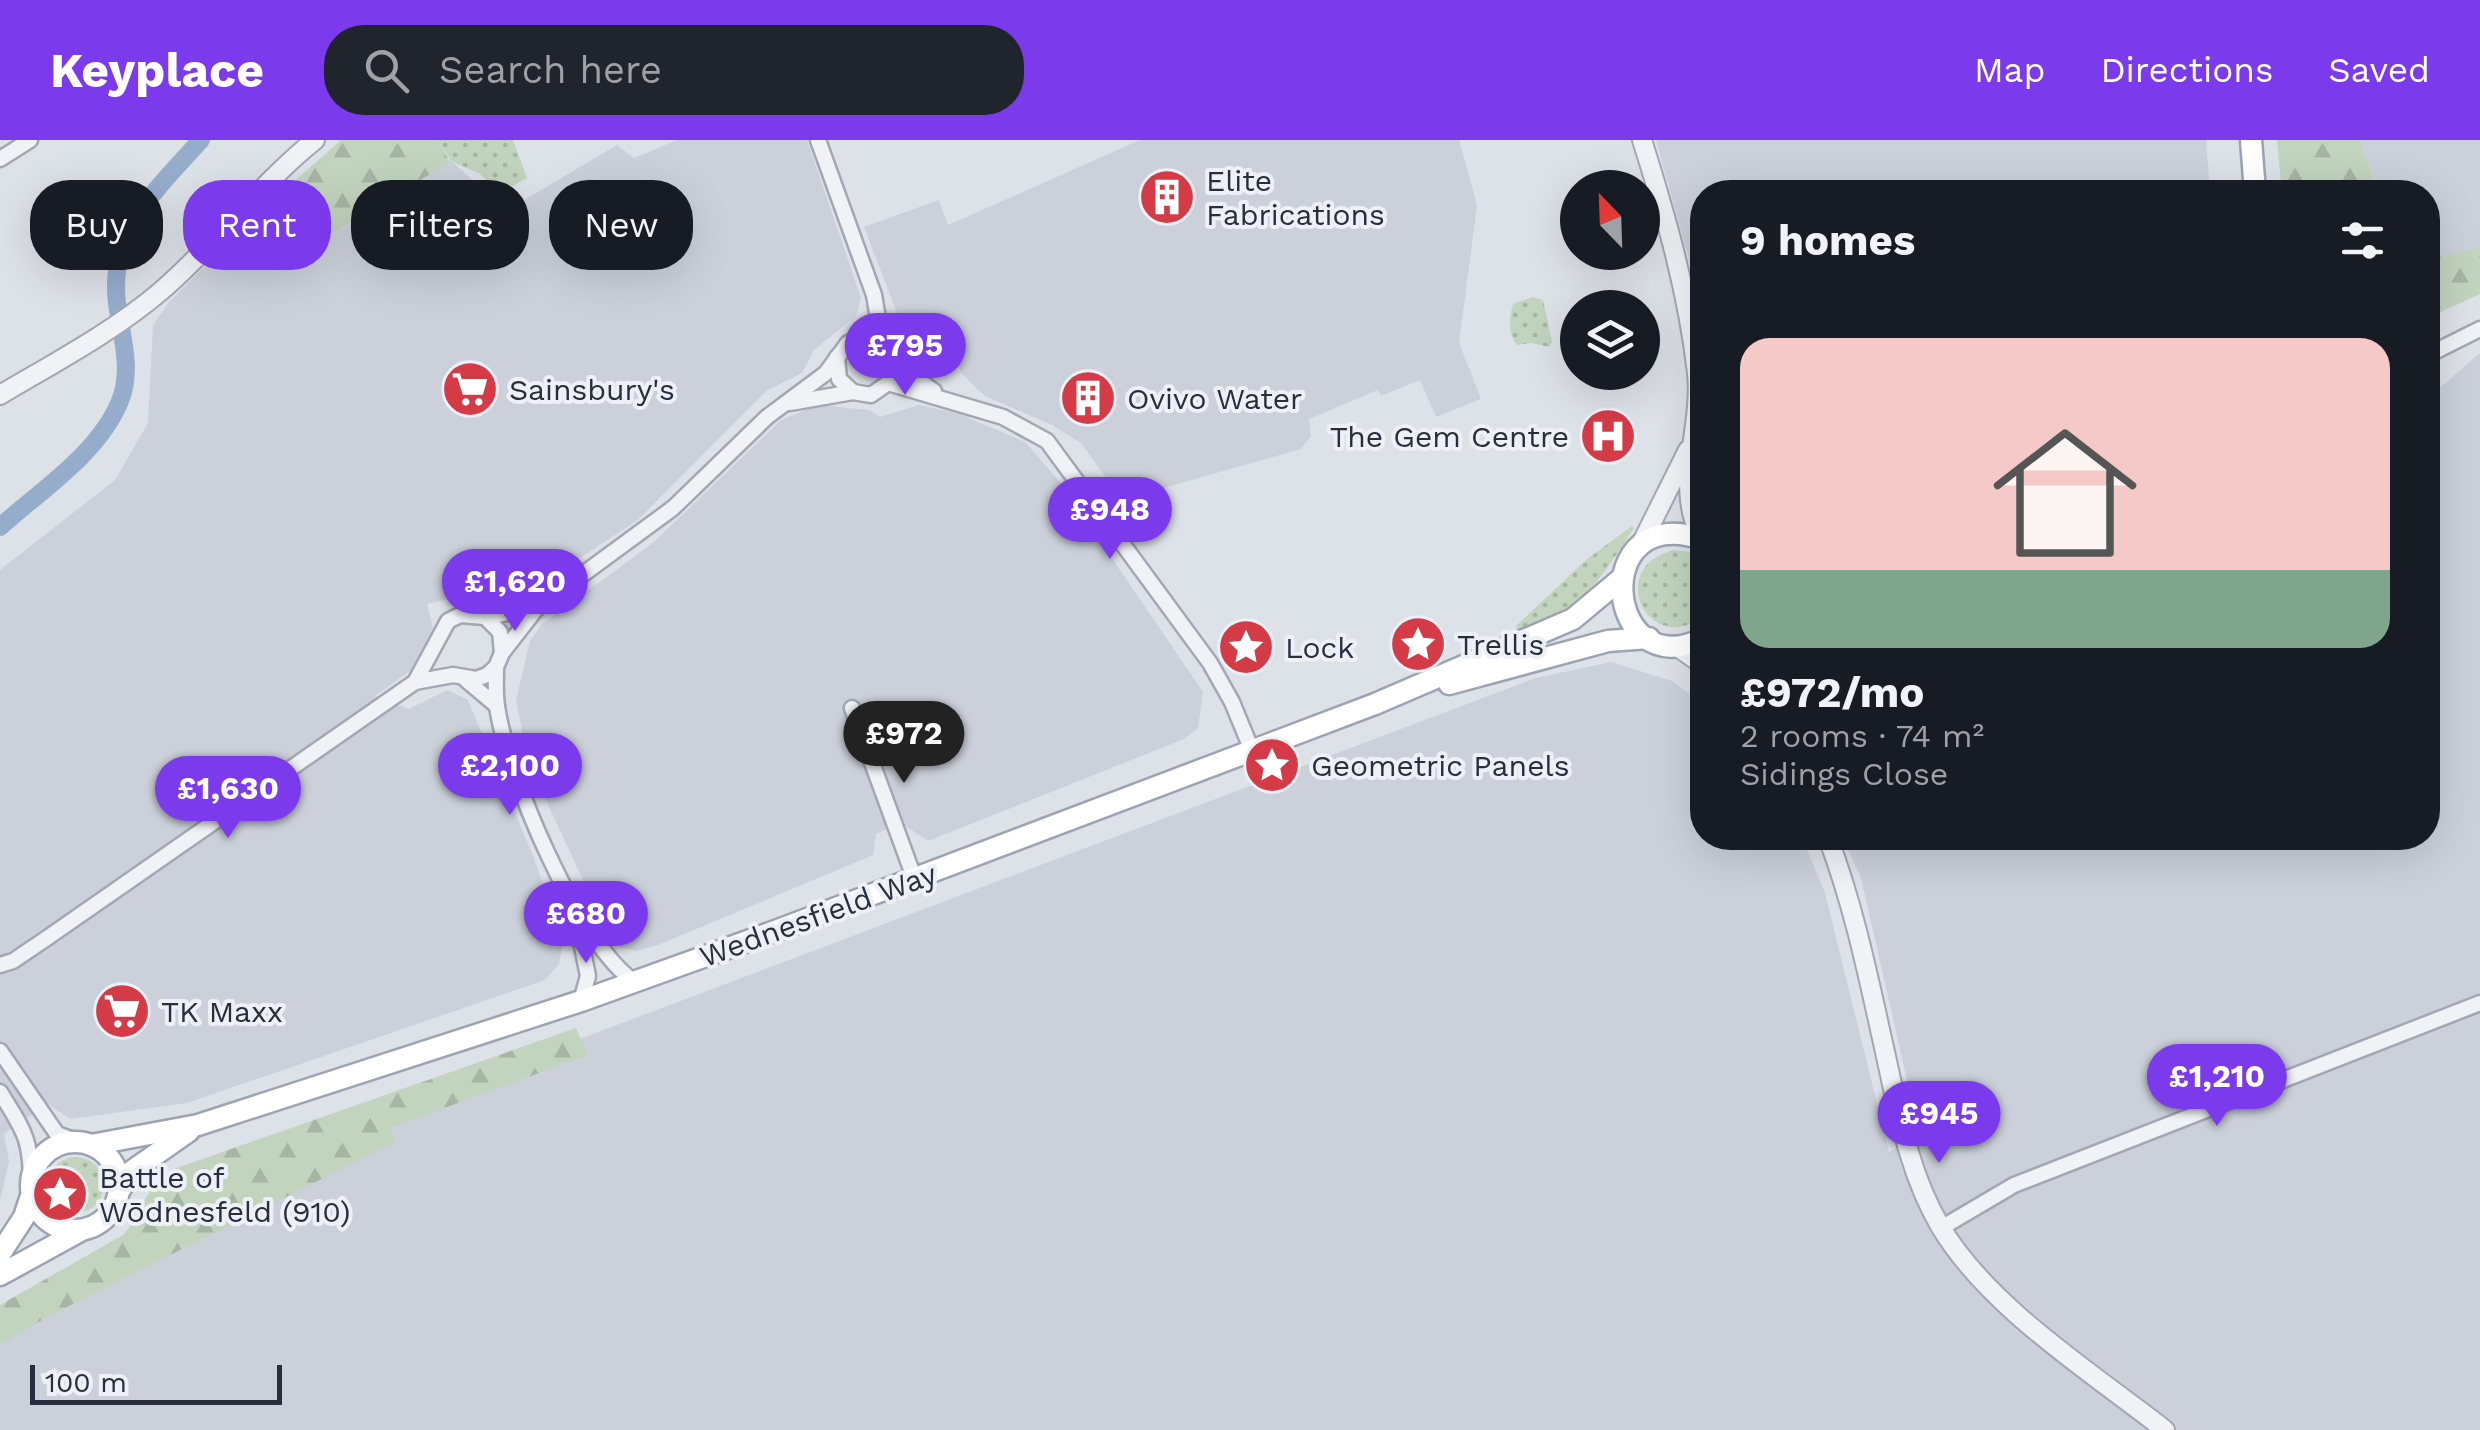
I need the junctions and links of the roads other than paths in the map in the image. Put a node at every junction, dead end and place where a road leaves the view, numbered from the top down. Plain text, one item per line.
1 (30, 140) edge
2 (316, 140) edge
3 (818, 140) edge
4 (1642, 140) edge
5 (2251, 140) edge
6 (0, 159) edge
7 (2254, 180) edge
8 (874, 295) junction
9 (1690, 328) edge
10 (2480, 329) edge
11 (865, 337) junction
12 (882, 342) junction
13 (2440, 349) edge
14 (838, 357) junction
15 (893, 363) junction
16 (888, 383) junction
17 (853, 392) junction
18 (0, 395) edge
19 (942, 397) junction
20 (785, 404) junction
21 (1690, 446) edge
22 (1690, 477) edge
23 (1690, 509) edge
24 (1690, 537) edge
25 (1639, 548) junction
26 (1622, 578) junction
27 (537, 608) junction
28 (486, 617) junction
29 (1649, 638) junction
30 (1690, 642) edge
31 (1676, 646) junction
32 (436, 648) junction
33 (1690, 656) edge
34 (499, 660) junction
35 (460, 678) junction
36 (415, 682) junction
37 (1375, 704) junction
38 (497, 706) junction
39 (852, 708) dead end
40 (1253, 753) junction
41 (1832, 850) edge
42 (915, 880) junction
43 (575, 912) junction
44 (6, 963) edge
45 (0, 980) edge
46 (635, 982) junction
47 (580, 1001) junction
48 (2480, 1004) edge
49 (0, 1051) edge
50 (0, 1092) edge
51 (198, 1125) junction
52 (85, 1143) junction
53 (31, 1189) junction
54 (119, 1191) junction
55 (1941, 1228) junction
56 (83, 1229) junction
57 (0, 1254) edge
58 (0, 1276) edge
59 (2165, 1430) edge

1 - 6 street
2 - 18 street
3 - 8 street
4 - 9 street
5 - 7 main road
8 - 11 street
8 - 12 street
10 - 13 street
11 - 12 street
11 - 14 street
12 - 15 street
14 - 17 street
14 - 20 street
15 - 16 street
15 - 19 street
16 - 17 street
16 - 19 street
17 - 20 street
19 - 40 street
20 - 27 street
21 - 25 street
22 - 23 street
24 - 25 main road
25 - 26 main road
26 - 29 main road
26 - 37 main road, Wednesfield Way
27 - 28 street
27 - 34 street
28 - 32 street
28 - 34 street
29 - 31 main road
29 - 37 main road, Wednesfield Way
30 - 31 main road
31 - 33 street
32 - 35 street
32 - 36 street
34 - 35 street
34 - 38 street
35 - 36 street
35 - 38 street
36 - 44 street
37 - 40 main road, Wednesfield Way
38 - 43 street
39 - 42 street
40 - 42 main road, Wednesfield Way
41 - 55 street
42 - 46 main road, Wednesfield Way
43 - 46 street
43 - 47 street
44 - 45 street
46 - 47 main road, Wednesfield Way
47 - 51 main road, Wednesfield Way
48 - 55 street
49 - 52 street
50 - 53 street
51 - 52 main road, Wednesfield Way
51 - 54 main road, Wednesfield Way
52 - 53 main road
52 - 54 main road
53 - 56 main road
53 - 57 main road
54 - 56 main road
55 - 59 street
56 - 58 main road

